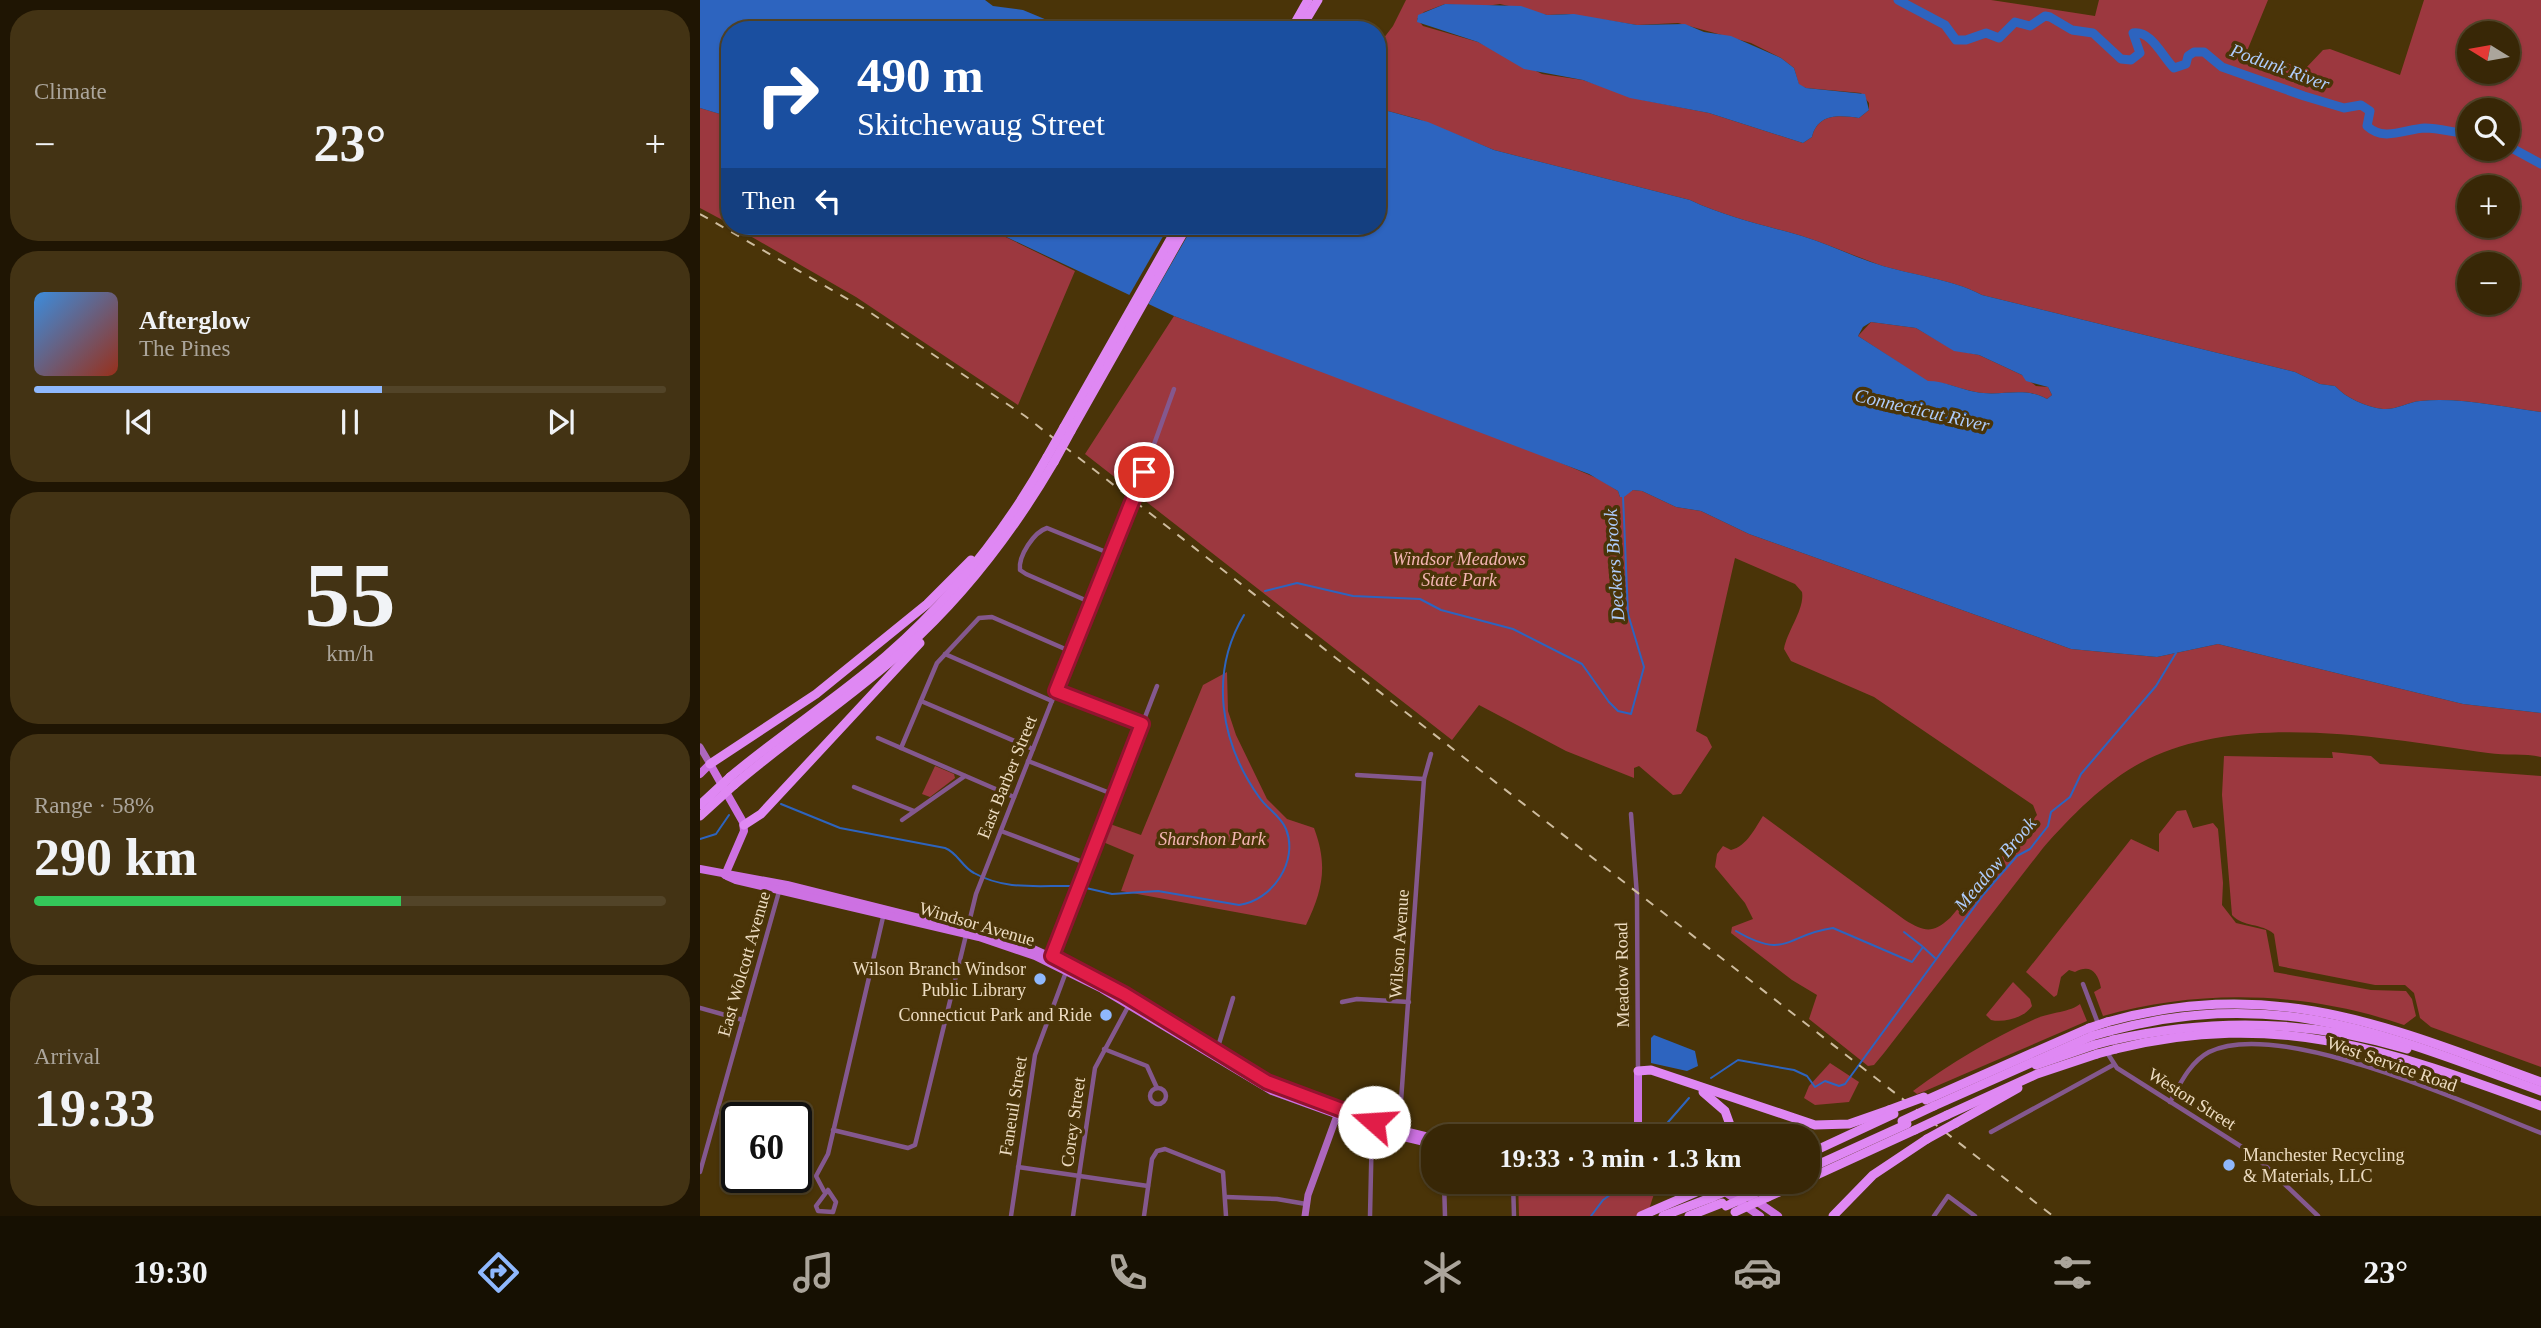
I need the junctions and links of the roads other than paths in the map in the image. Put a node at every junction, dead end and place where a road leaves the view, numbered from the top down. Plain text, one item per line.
1 (1314, 1) edge
2 (1298, 21) edge
3 (1304, 21) edge
4 (1173, 235) edge
5 (1182, 235) edge
6 (1121, 333) junction
7 (1174, 389) dead end
8 (1050, 460) junction
9 (999, 532) junction
10 (1111, 554) junction
11 (962, 592) junction
12 (1092, 603) junction
13 (1072, 652) junction
14 (945, 654) junction
15 (1157, 686) dead end
16 (1056, 691) junction
17 (921, 701) junction
18 (1052, 701) junction
19 (1142, 724) junction
20 (878, 738) dead end
21 (700, 747) edge
22 (901, 748) junction
23 (1033, 749) junction
24 (1431, 754) dead end
25 (1028, 761) junction
26 (710, 764) junction
27 (700, 774) edge
28 (1357, 775) dead end
29 (965, 776) junction
30 (1424, 779) junction
31 (732, 781) junction
32 (854, 787) dead end
33 (1115, 794) junction
34 (1014, 797) junction
35 (700, 805) edge
36 (915, 811) junction
37 (1631, 814) dead end
38 (700, 817) edge
39 (902, 820) dead end
40 (744, 825) junction
41 (1001, 831) junction
42 (1088, 864) junction
43 (700, 869) edge
44 (725, 874) junction
45 (780, 887) junction
46 (884, 912) junction
47 (967, 931) junction
48 (1051, 959) junction
49 (1068, 967) junction
50 (2083, 984) dead end
51 (1233, 998) dead end
52 (1131, 1002) junction
53 (1342, 1002) dead end
54 (1409, 1002) junction
55 (700, 1008) edge
56 (743, 1020) junction
57 (2112, 1036) junction
58 (2093, 1041) junction
59 (1104, 1049) junction
60 (1216, 1051) junction
61 (2113, 1065) junction
62 (1238, 1068) junction
63 (1638, 1071) junction
64 (2037, 1074) junction
65 (2541, 1082) edge
66 (1157, 1088) dead end
67 (2541, 1094) edge
68 (2170, 1102) junction
69 (1934, 1105) junction
70 (2541, 1106) edge
71 (1338, 1112) junction
72 (1901, 1120) junction
73 (1638, 1124) edge
74 (1730, 1124) edge
75 (1373, 1125) junction
76 (833, 1130) junction
77 (1991, 1132) dead end
78 (1398, 1133) junction
79 (2541, 1133) edge
80 (1421, 1136) edge
81 (1421, 1140) edge
82 (1820, 1150) edge
83 (1820, 1161) edge
84 (1018, 1167) junction
85 (1820, 1171) edge
86 (700, 1172) edge
87 (1079, 1177) junction
88 (1148, 1186) junction
89 (824, 1192) junction
90 (1445, 1194) edge
91 (1513, 1194) edge
92 (1687, 1194) edge
93 (1722, 1194) edge
94 (1727, 1194) edge
95 (1746, 1194) edge
96 (1748, 1194) edge
97 (1748, 1194) edge
98 (1852, 1195) junction
99 (1226, 1197) junction
100 (1306, 1204) junction
101 (1727, 1209) edge
102 (1011, 1216) edge
103 (1073, 1216) edge
104 (1144, 1216) edge
105 (1226, 1216) edge
106 (1305, 1216) edge
107 (1370, 1216) edge
108 (1446, 1216) edge
109 (1514, 1216) edge
110 (1641, 1216) edge
111 (1663, 1216) edge
112 (1689, 1216) edge
113 (1702, 1216) edge
114 (1760, 1216) edge
115 (1777, 1216) edge
116 (1833, 1216) edge
117 (1840, 1216) edge
118 (1934, 1216) edge
119 (1975, 1216) edge
120 (2318, 1216) edge

1 - 2 highway
1 - 3 highway
4 - 6 highway
5 - 6 highway
6 - 8 highway, bridge
7 - 10 street, East Barber Street
8 - 9 highway
8 - 11 highway
9 - 26 highway
9 - 31 highway
10 - 12 street, East Barber Street
10 - 12 street
11 - 31 highway
11 - 40 highway
12 - 13 street, East Barber Street
13 - 14 street
13 - 16 street, East Barber Street
14 - 17 street
14 - 18 street
15 - 19 street
16 - 18 street, East Barber Street
16 - 19 street
17 - 22 street
17 - 23 street
18 - 23 street, East Barber Street
19 - 33 street
20 - 22 street
21 - 26 street
22 - 29 street
23 - 25 street, East Barber Street
24 - 30 street, Wilson Avenue
25 - 33 street
25 - 34 street, East Barber Street
26 - 27 main road
26 - 40 main road
28 - 30 street
29 - 34 street
29 - 36 street
30 - 54 street, Wilson Avenue
31 - 35 highway, bridge
31 - 38 highway, bridge
32 - 36 street
33 - 42 street
34 - 41 street, East Barber Street
36 - 39 street
37 - 63 street, Meadow Road
40 - 44 main road
41 - 42 street
41 - 47 street, East Barber Street
42 - 48 street
43 - 44 main road, Windsor Avenue
44 - 45 main road, Windsor Avenue
45 - 46 main road, Windsor Avenue
45 - 56 street, East Wolcott Avenue
46 - 47 main road, Windsor Avenue
46 - 76 street
47 - 48 main road, Windsor Avenue
47 - 76 street, East Barber Street
48 - 49 main road, Windsor Avenue
49 - 52 main road, Windsor Avenue
49 - 84 street, Faneuil Street
50 - 61 street
51 - 60 street
52 - 59 street, Corey Street
52 - 60 main road, Windsor Avenue
52 - 62 main road, Windsor Avenue
53 - 54 street
54 - 78 street, Wilson Avenue
55 - 56 street
56 - 86 street, East Wolcott Avenue
57 - 58 highway, bridge
57 - 58 highway, bridge
57 - 65 highway
57 - 67 highway
57 - 70 highway
58 - 64 highway
58 - 69 highway
58 - 69 highway
59 - 66 street
59 - 87 street, Corey Street
60 - 62 main road, Windsor Avenue
61 - 68 street, Weston Street
61 - 77 street
62 - 71 main road, Windsor Avenue
63 - 72 highway
63 - 73 main road, Meadow Road
63 - 74 highway
64 - 69 highway
64 - 98 highway, bridge
68 - 79 street, West Service Road
68 - 120 street, Weston Street
69 - 72 highway, bridge
69 - 72 highway, bridge
71 - 75 main road, Windsor Avenue
71 - 100 street
72 - 82 highway
72 - 83 highway
72 - 85 highway
75 - 78 main road, Windsor Avenue
75 - 107 street
76 - 89 street
78 - 80 main road, Windsor Avenue
78 - 81 main road, Windsor Avenue
84 - 87 street
84 - 102 street, Faneuil Street
87 - 88 street
87 - 103 street, Corey Street
88 - 99 street
88 - 104 street
89 - 89 street
90 - 108 street
91 - 109 street
92 - 110 highway
93 - 114 main road
94 - 111 highway, bridge
95 - 115 main road
96 - 101 highway, bridge
97 - 101 highway, bridge
98 - 116 highway
98 - 117 highway
99 - 100 street
99 - 105 street
100 - 106 street
101 - 112 highway
101 - 113 highway
118 - 119 street

